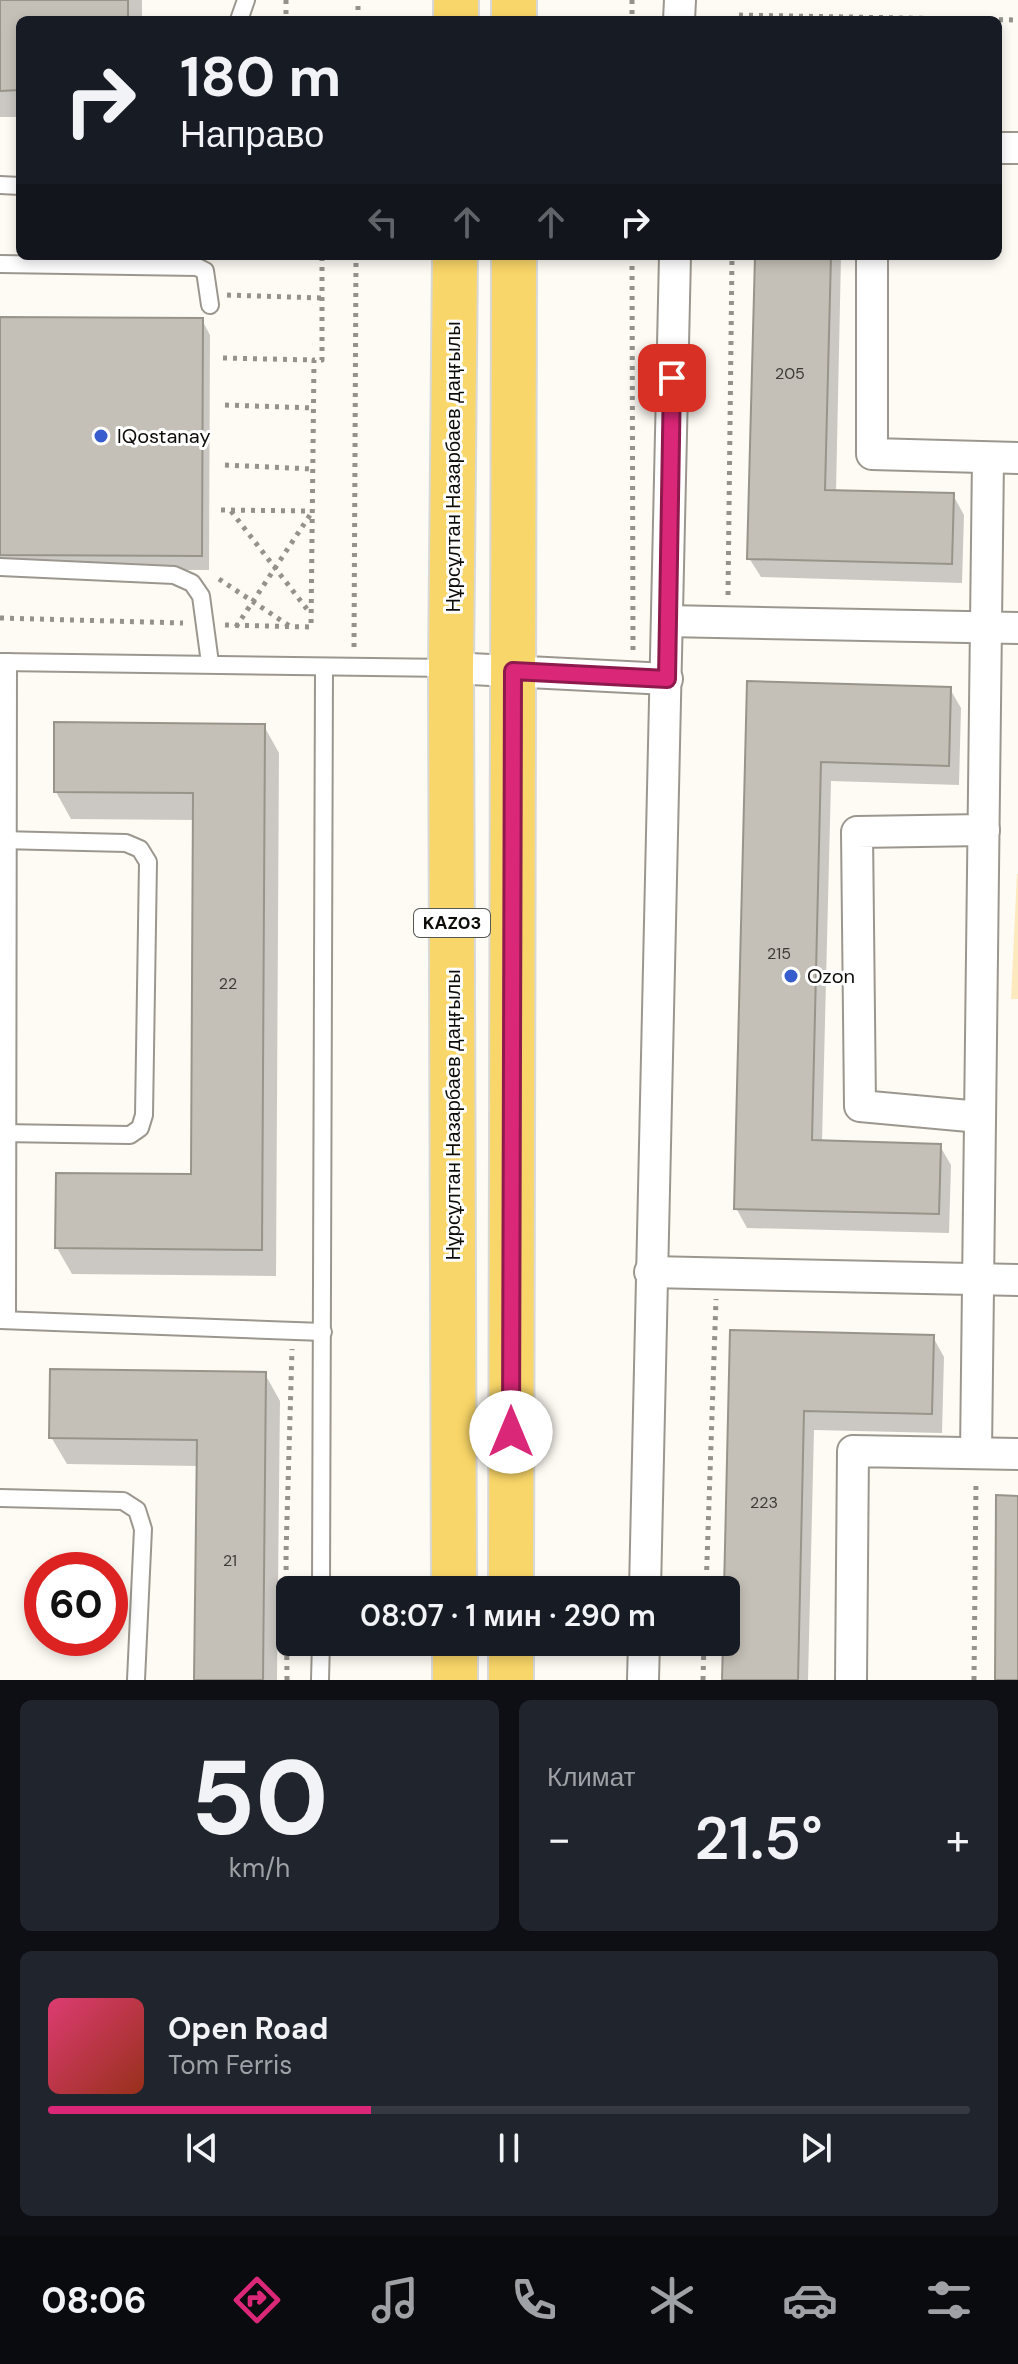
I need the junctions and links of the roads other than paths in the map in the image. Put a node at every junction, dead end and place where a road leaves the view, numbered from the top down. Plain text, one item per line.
1 (455, 260) edge
2 (514, 260) edge
3 (675, 260) edge
4 (872, 260) edge
5 (0, 264) edge
6 (217, 300) road end
7 (1003, 458) edge
8 (0, 567) edge
9 (667, 621) junction
10 (986, 627) junction
11 (1018, 628) edge
12 (4, 662) edge
13 (210, 663) junction
14 (324, 668) junction
15 (451, 668) junction
16 (513, 671) junction
17 (667, 679) junction
18 (984, 830) junction
19 (4, 840) edge
20 (980, 1117) junction
21 (4, 1133) edge
22 (650, 1272) junction
23 (978, 1279) junction
24 (1018, 1280) edge
25 (4, 1320) edge
26 (323, 1332) junction
27 (976, 1453) junction
28 (1018, 1454) edge
29 (0, 1498) edge
30 (321, 1576) edge
31 (454, 1576) edge
32 (511, 1576) edge
33 (645, 1576) edge
34 (321, 1656) edge
35 (455, 1656) edge
36 (511, 1656) edge
37 (644, 1656) edge
38 (136, 1680) edge
39 (320, 1680) edge
40 (455, 1680) edge
41 (511, 1680) edge
42 (643, 1680) edge
43 (851, 1680) edge

1 - 15 main road, Нұрсұлтан Назарбаев даңғылы / KАZ03
2 - 16 main road, KАZ03
3 - 9 street
4 - 7 street
5 - 6 lane
7 - 10 street
8 - 13 lane
9 - 10 street
9 - 17 street
10 - 11 street
10 - 18 street
12 - 13 lane
12 - 19 lane
13 - 14 lane
14 - 15 lane
14 - 26 lane
15 - 16 street
15 - 31 main road, Нұрсұлтан Назарбаев даңғылы / KАZ03
16 - 17 street
16 - 32 main road, KАZ03
17 - 22 street
18 - 20 street
18 - 20 street
19 - 21 lane
19 - 21 lane
20 - 23 street
21 - 25 lane
22 - 23 street
22 - 33 street
23 - 24 street
23 - 27 street
25 - 26 lane
26 - 30 lane
27 - 28 street
27 - 43 street
29 - 38 lane
34 - 39 lane
35 - 40 main road
36 - 41 main road
37 - 42 street

